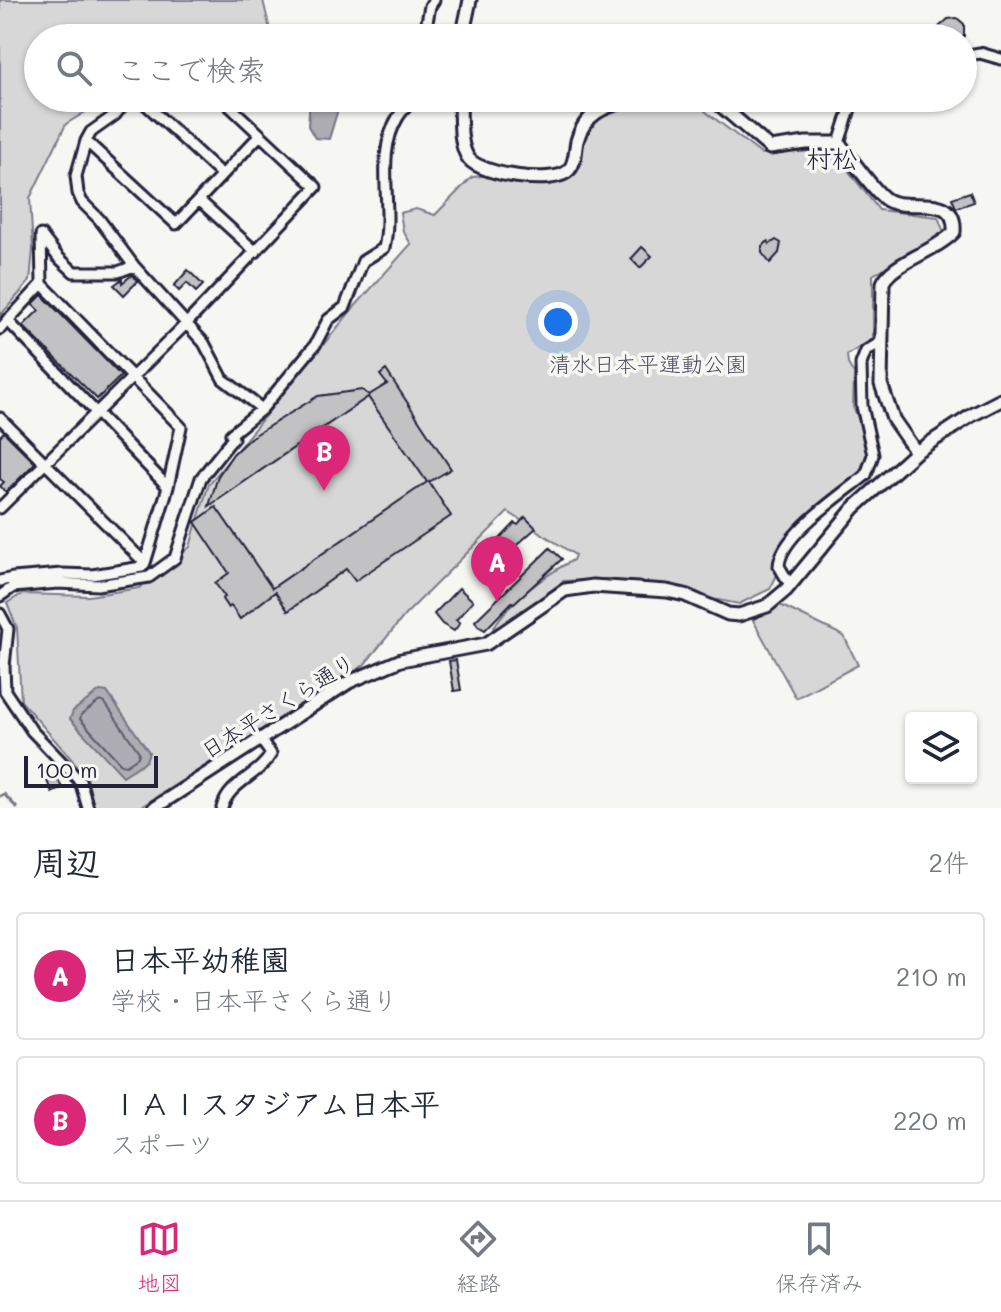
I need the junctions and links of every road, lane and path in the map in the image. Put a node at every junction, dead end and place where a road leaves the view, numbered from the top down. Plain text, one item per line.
1 (434, 0) edge
2 (470, 0) edge
3 (427, 24) edge
4 (465, 24) edge
5 (977, 54) edge
6 (1001, 59) edge
7 (117, 112) edge
8 (154, 112) edge
9 (236, 112) edge
10 (402, 112) edge
11 (461, 112) edge
12 (595, 112) edge
13 (728, 112) edge
14 (849, 112) edge
15 (260, 135) junction
16 (86, 141) junction
17 (839, 143) junction
18 (222, 175) junction
19 (199, 200) junction
20 (256, 252) junction
21 (134, 266) junction
22 (42, 284) junction
23 (7, 320) junction
24 (187, 323) junction
25 (0, 329) edge
26 (881, 342) junction
27 (133, 375) junction
28 (1001, 400) edge
29 (262, 409) junction
30 (96, 411) junction
31 (0, 418) edge
32 (916, 452) junction
33 (45, 462) junction
34 (168, 487) junction
35 (1, 504) edge
36 (145, 563) junction
37 (0, 581) edge
38 (13, 582) junction
39 (790, 585) junction
40 (0, 596) edge
41 (0, 614) edge
42 (261, 740) junction
43 (88, 808) edge
44 (154, 808) edge
45 (222, 808) edge

1 - 3 street
2 - 4 street
5 - 6 street
7 - 16 street
8 - 18 street
9 - 15 street
10 - 29 street
11 - 12 street
13 - 17 street
14 - 17 street
15 - 18 street
15 - 20 street
16 - 19 street
16 - 21 street
17 - 26 street
18 - 19 street
19 - 20 street
20 - 24 street
21 - 22 street
21 - 24 street
22 - 23 street
22 - 27 street
23 - 25 street
23 - 30 street
24 - 27 street
24 - 29 street
26 - 32 street
26 - 39 street
27 - 30 street
27 - 34 street
28 - 32 street, 日本平さくら通り
29 - 38 street
30 - 33 street
30 - 34 street
31 - 33 street
32 - 39 street, 日本平さくら通り
33 - 35 street
33 - 36 street
34 - 36 street
36 - 38 street
37 - 38 street
38 - 40 street
39 - 42 street, 日本平さくら通り
41 - 43 street
42 - 44 street, 日本平さくら通り
42 - 45 street

